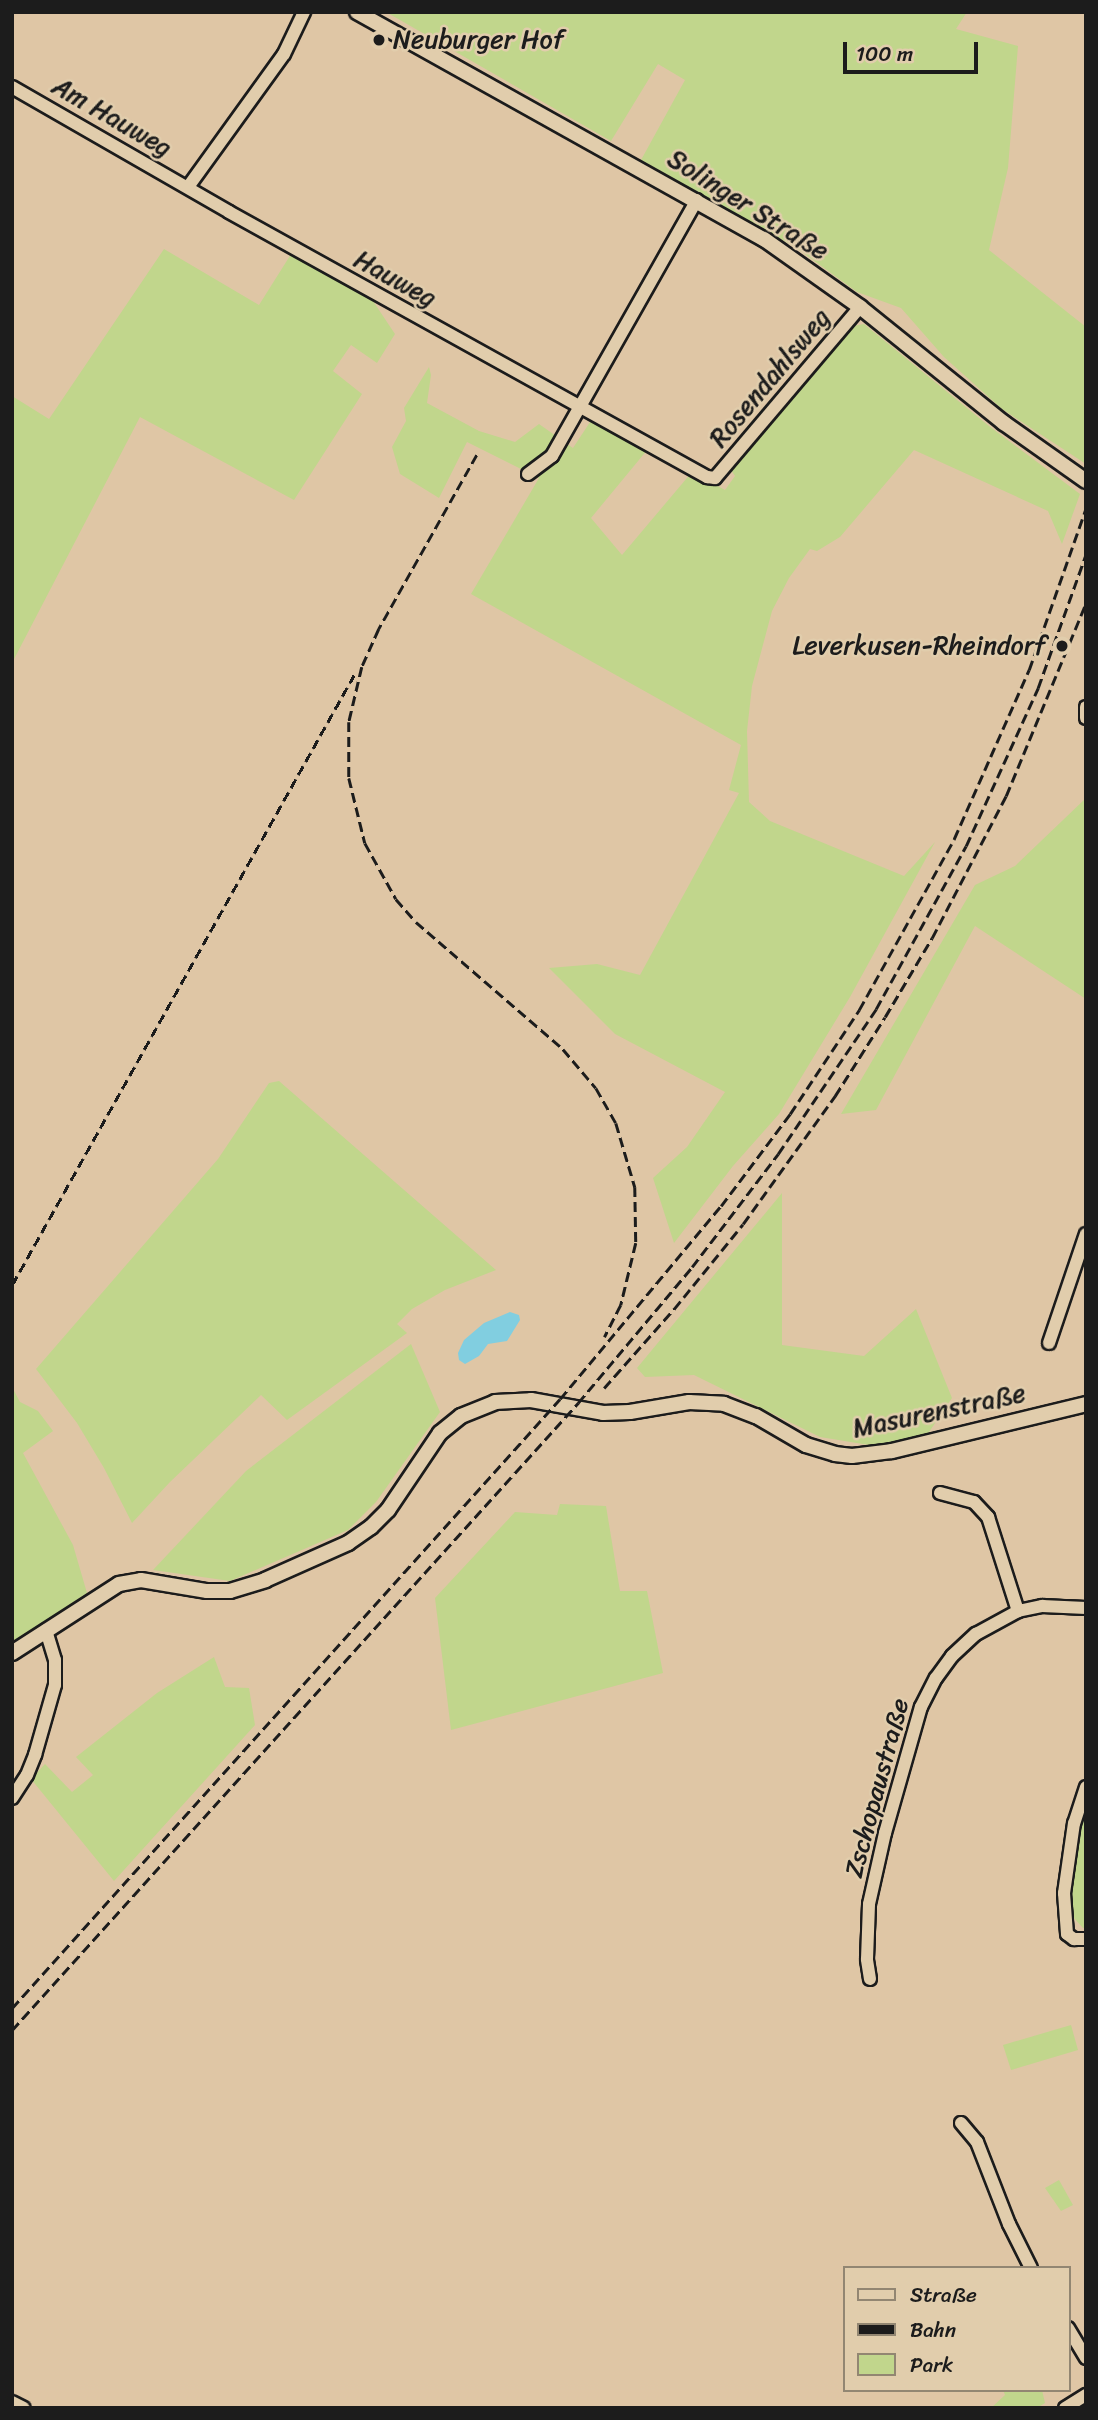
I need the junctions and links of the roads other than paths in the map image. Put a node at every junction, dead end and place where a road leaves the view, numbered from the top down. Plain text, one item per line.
1 (304, 12) edge
2 (357, 12) edge
3 (12, 87) edge
4 (188, 187) junction
5 (697, 200) junction
6 (860, 307) junction
7 (581, 409) junction
8 (528, 474) dead end
9 (715, 478) joint
10 (1086, 481) edge
11 (1086, 706) edge
12 (1086, 718) edge
13 (1086, 1234) edge
14 (1049, 1343) dead end
15 (1086, 1404) edge
16 (940, 1493) dead end
17 (1086, 1608) edge
18 (1018, 1611) junction
19 (46, 1630) junction
20 (12, 1653) edge
21 (1086, 1787) edge
22 (12, 1798) edge
23 (1086, 1939) edge
24 (870, 1979) dead end
25 (961, 2123) dead end
26 (1030, 2266) edge
27 (1070, 2330) edge
28 (1082, 2343) edge
29 (1086, 2358) edge
30 (1086, 2395) edge
31 (12, 2402) edge
32 (24, 2408) edge
33 (1065, 2408) edge

1 - 4 street
2 - 5 main road, Solinger Straße
3 - 4 street, Am Hauweg
4 - 7 street, Hauweg
5 - 6 main road, Solinger Straße
5 - 7 street
6 - 9 street, Rosendahlsweg
6 - 10 main road, Solinger Straße
7 - 8 street
7 - 9 street, Hauweg
11 - 12 street
13 - 14 street
15 - 19 main road, Masurenstraße
16 - 18 street
17 - 18 street, Zschopaustraße
18 - 24 street, Zschopaustraße
19 - 20 main road, Masurenstraße
19 - 22 street
21 - 23 street
25 - 26 street
27 - 28 street
28 - 29 street
30 - 33 street
31 - 32 street

